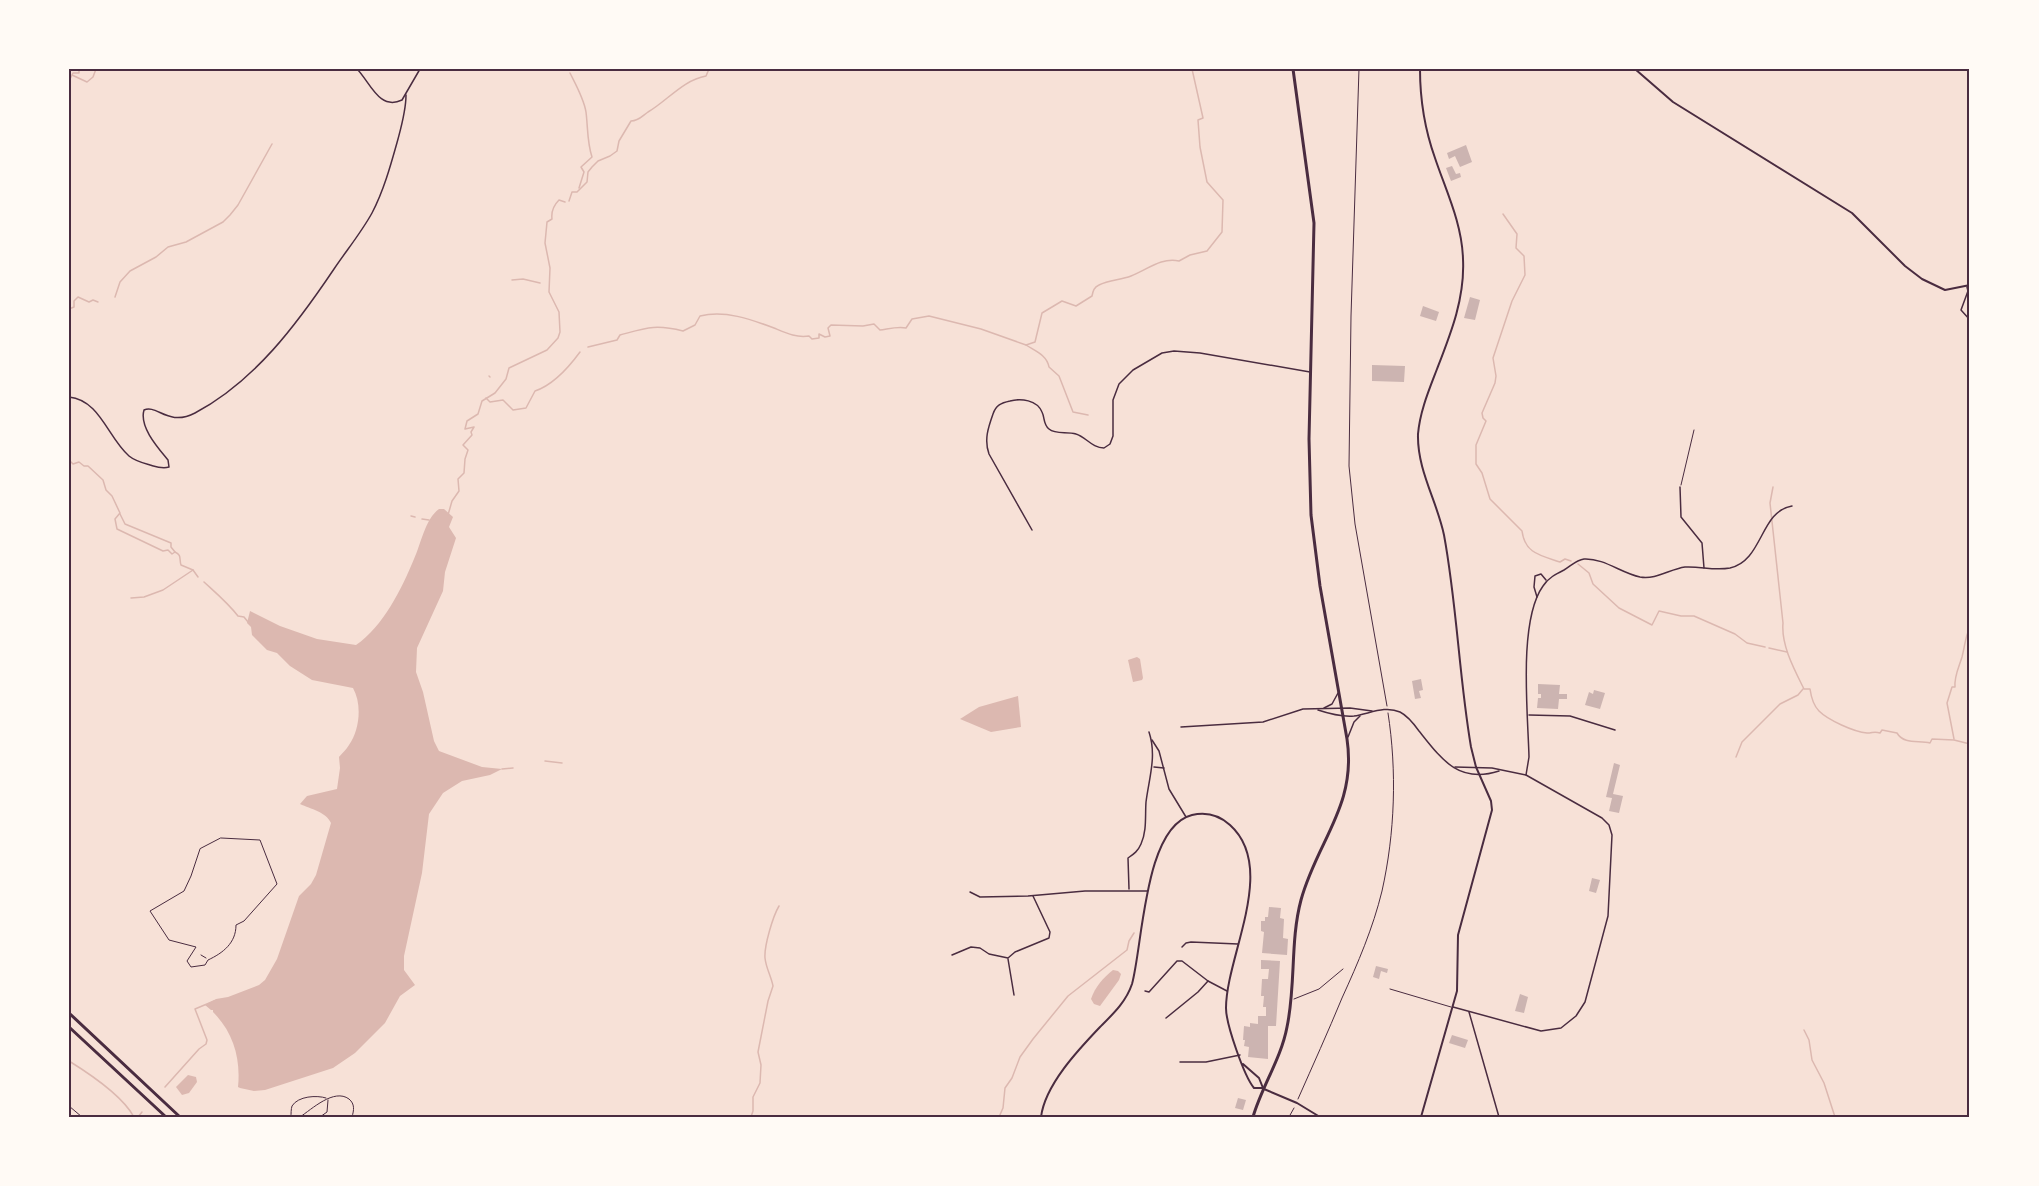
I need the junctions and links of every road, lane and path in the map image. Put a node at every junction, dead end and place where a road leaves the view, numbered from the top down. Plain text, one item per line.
1 (357, 69) edge
2 (420, 69) edge
3 (1293, 69) edge
4 (1359, 69) edge
5 (1420, 69) edge
6 (1635, 69) edge
7 (406, 95) junction
8 (1969, 286) edge
9 (1970, 320) edge
10 (1311, 372) junction
11 (70, 397) edge
12 (1694, 430) dead end
13 (1680, 487) joint
14 (1792, 506) dead end
15 (1032, 530) dead end
16 (1704, 569) junction
17 (1546, 581) junction
18 (1537, 597) junction
19 (1339, 692) junction
20 (1386, 702) dead end
21 (1322, 709) junction
22 (1341, 709) junction
23 (1318, 710) junction
24 (1373, 712) junction
25 (1360, 715) junction
26 (1528, 715) junction
27 (1343, 716) junction
28 (1389, 719) dead end
29 (1181, 727) dead end
30 (1614, 730) dead end
31 (1149, 732) dead end
32 (1151, 739) junction
33 (1347, 739) junction
34 (1153, 766) junction
35 (1455, 767) junction
36 (1476, 767) junction
37 (1164, 768) junction
38 (1499, 771) junction
39 (1526, 775) junction
40 (1479, 776) junction
41 (1186, 817) junction
42 (1129, 890) junction
43 (1148, 891) junction
44 (970, 892) dead end
45 (1033, 896) junction
46 (1239, 944) junction
47 (1182, 947) dead end
48 (201, 955) dead end
49 (952, 955) dead end
50 (1008, 958) junction
51 (208, 960) junction
52 (1343, 969) dead end
53 (1208, 981) junction
54 (1390, 990) dead end
55 (1145, 991) dead end
56 (1228, 992) junction
57 (1014, 995) dead end
58 (1291, 999) junction
59 (1452, 1007) junction
60 (1469, 1012) junction
61 (69, 1013) edge
62 (1167, 1018) dead end
63 (69, 1027) edge
64 (1240, 1055) junction
65 (1180, 1062) dead end
66 (1243, 1064) junction
67 (1263, 1088) junction
68 (328, 1098) junction
69 (1298, 1098) dead end
70 (69, 1106) edge
71 (1295, 1106) dead end
72 (82, 1117) edge
73 (166, 1117) edge
74 (180, 1117) edge
75 (291, 1117) edge
76 (300, 1117) edge
77 (320, 1117) edge
78 (352, 1117) edge
79 (1041, 1117) edge
80 (1253, 1117) edge
81 (1289, 1117) edge
82 (1320, 1117) edge
83 (1421, 1117) edge
84 (1499, 1117) edge

1 - 7 street
2 - 7 street
3 - 10 main road
4 - 20 path
5 - 36 street
6 - 8 street
7 - 11 street
8 - 9 street
10 - 15 street
10 - 19 main road
12 - 13 lane
13 - 16 street
14 - 16 street
16 - 17 street
17 - 18 street
17 - 18 street
18 - 26 street
19 - 21 street
19 - 22 main road
21 - 22 street
21 - 23 street
22 - 24 street
22 - 27 main road
23 - 27 street
23 - 29 street
24 - 25 street
24 - 35 street
25 - 27 street
25 - 33 street
26 - 30 street
26 - 39 street
27 - 33 main road
28 - 69 path
31 - 32 street
32 - 34 street
32 - 37 street
33 - 58 main road
34 - 37 street
34 - 42 street
35 - 36 street
35 - 40 street
36 - 38 street
36 - 40 street
37 - 41 street
38 - 39 street
38 - 40 street
39 - 60 street
40 - 59 street
41 - 43 street
41 - 46 street
42 - 43 street
42 - 45 street
43 - 79 street
44 - 45 street
45 - 50 street
46 - 47 street
46 - 56 street
48 - 51 path
49 - 50 street
50 - 57 street
51 - 51 path
52 - 58 lane
53 - 55 street
53 - 56 street
53 - 62 street
54 - 59 lane
56 - 64 street
58 - 67 main road
59 - 60 street
59 - 83 street
60 - 84 street
61 - 74 main road
63 - 73 main road
64 - 65 street
64 - 66 street
66 - 67 street
66 - 67 street
67 - 80 main road
67 - 82 street
68 - 75 lane
68 - 76 lane
68 - 77 lane
68 - 78 lane
70 - 72 path
71 - 81 path

